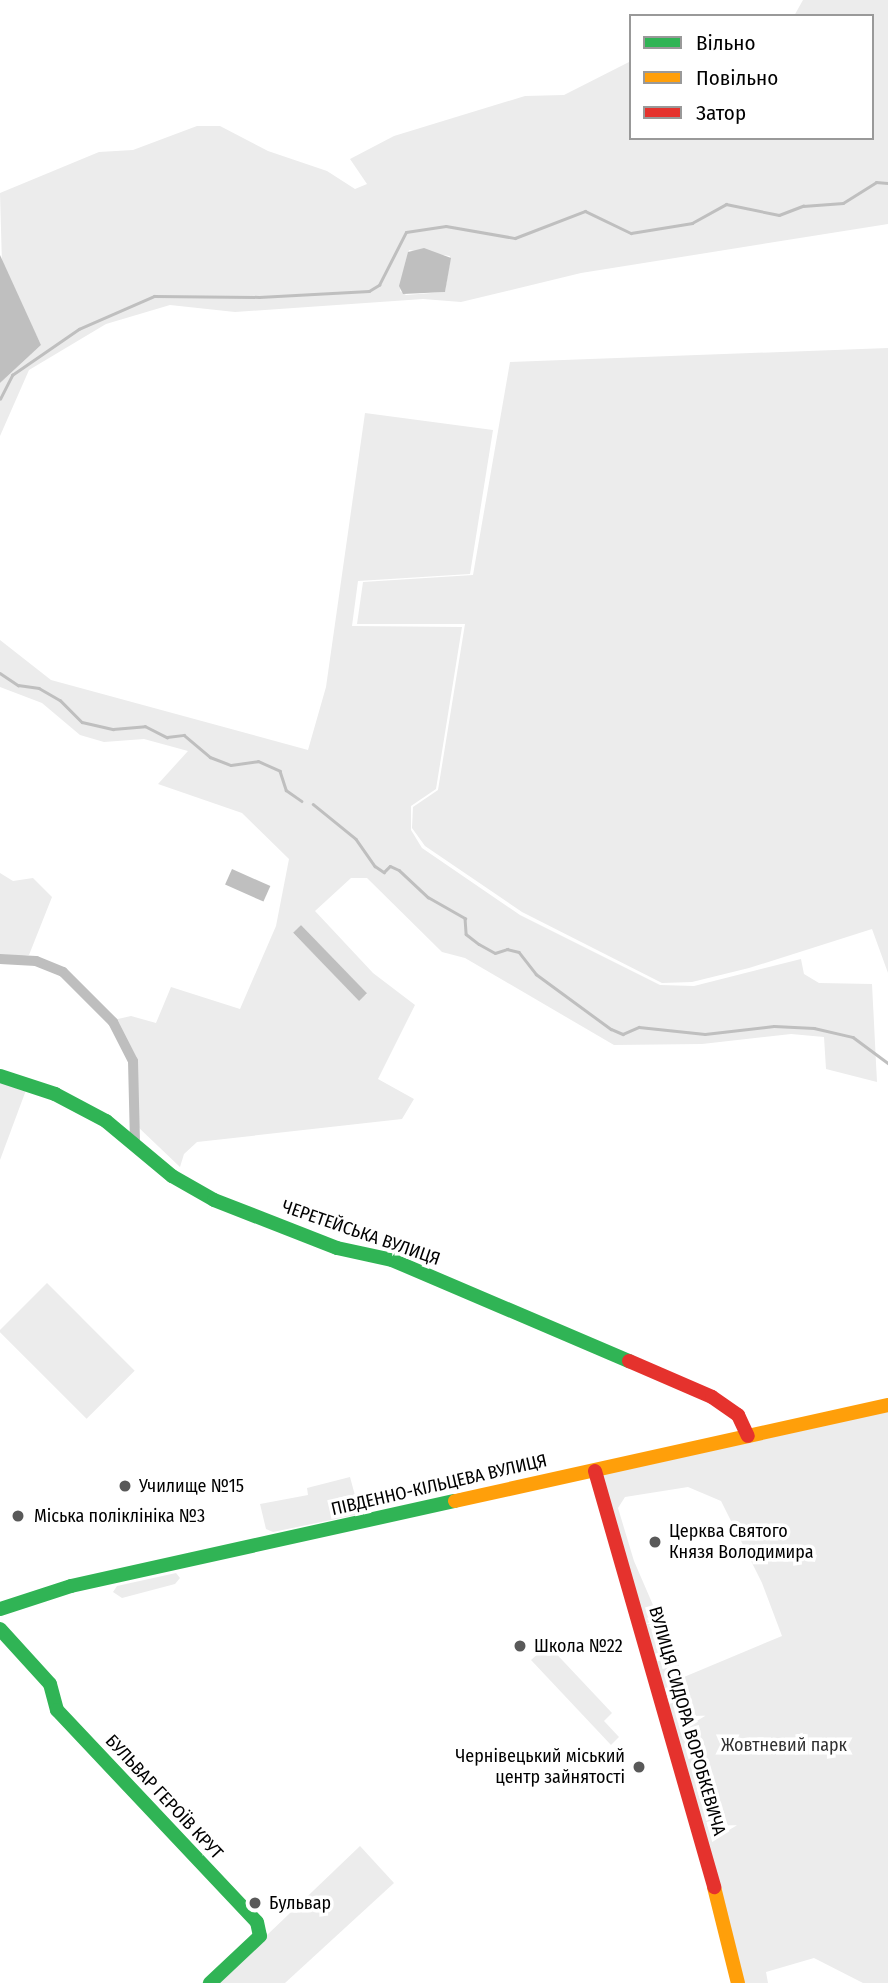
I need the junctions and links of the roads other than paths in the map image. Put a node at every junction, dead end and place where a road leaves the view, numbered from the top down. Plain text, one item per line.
1 (0, 958) edge
2 (0, 1076) edge
3 (135, 1142) junction
4 (888, 1405) edge
5 (748, 1436) junction
6 (595, 1471) junction
7 (0, 1609) edge
8 (0, 1629) edge
9 (210, 1983) edge
10 (738, 1983) edge

1 - 3 street
2 - 3 street, ЧЕРЕТЕЙСЬКА ВУЛИЦЯ
3 - 5 street, ЧЕРЕТЕЙСЬКА ВУЛИЦЯ
4 - 5 street, ПІВДЕННО-КІЛЬЦЕВА ВУЛИЦЯ
5 - 6 street, ПІВДЕННО-КІЛЬЦЕВА ВУЛИЦЯ
6 - 7 street, ПІВДЕННО-КІЛЬЦЕВА ВУЛИЦЯ
6 - 10 street, ВУЛИЦЯ СИДОРА ВОРОБКЕВИЧА
8 - 9 street, БУЛЬВАР ГЕРОЇВ КРУТ

